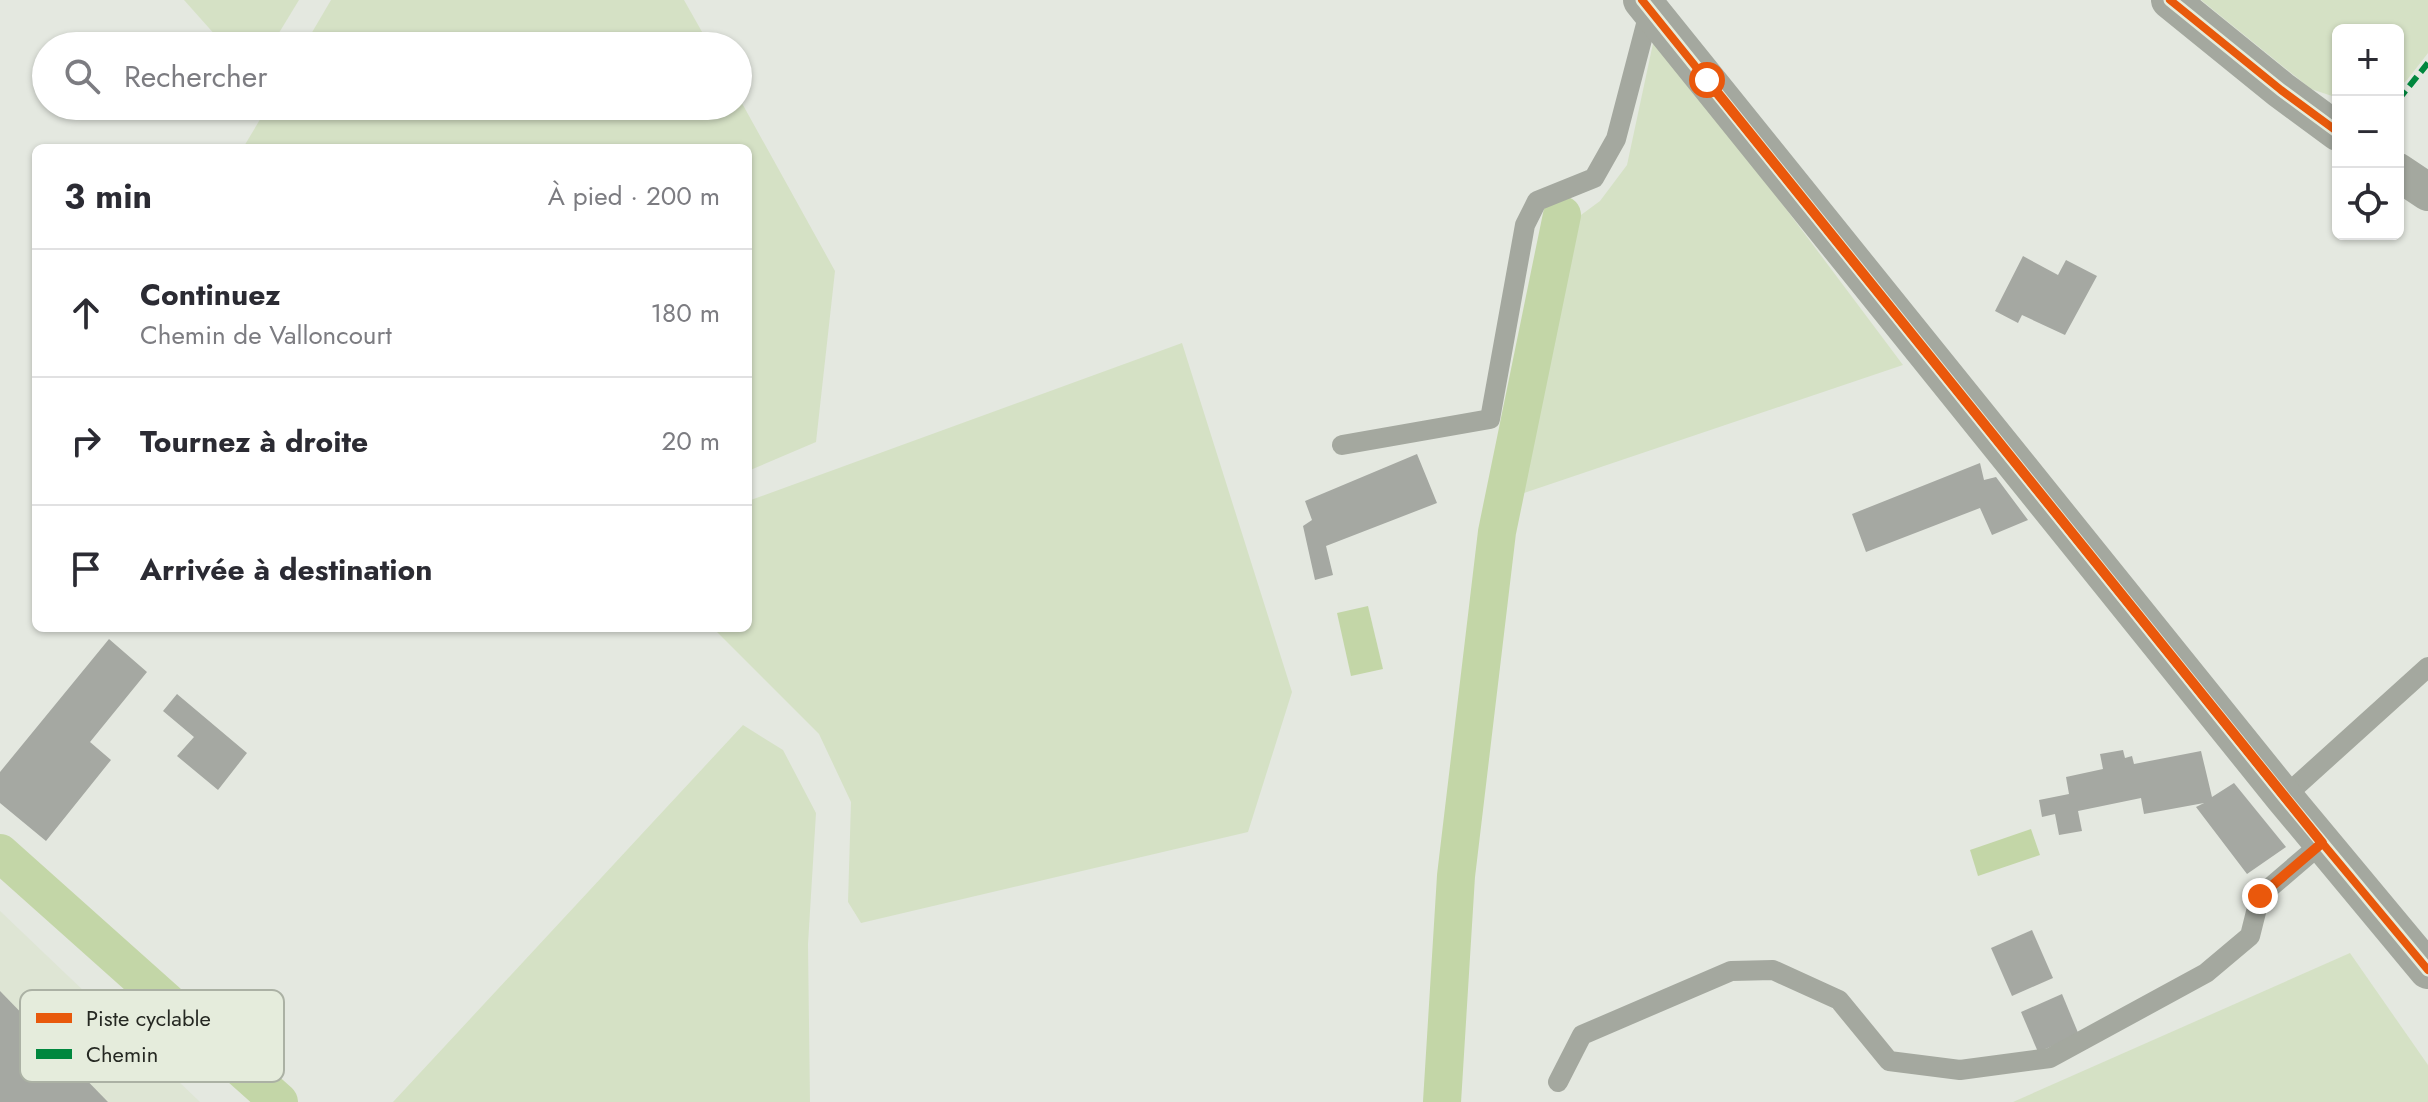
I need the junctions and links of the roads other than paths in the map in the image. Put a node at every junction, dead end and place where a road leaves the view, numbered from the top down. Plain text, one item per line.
1 (2170, 0) edge
2 (1646, 4) edge
3 (2332, 128) edge
4 (2404, 176) edge
5 (2428, 192) edge
6 (1342, 445) dead end
7 (2428, 667) edge
8 (2284, 797) junction
9 (2322, 843) junction
10 (2428, 970) edge
11 (1558, 1082) dead end

1 - 3 street
2 - 6 lane
2 - 8 street
4 - 5 street
7 - 8 lane
8 - 9 street
9 - 10 street
9 - 11 lane

